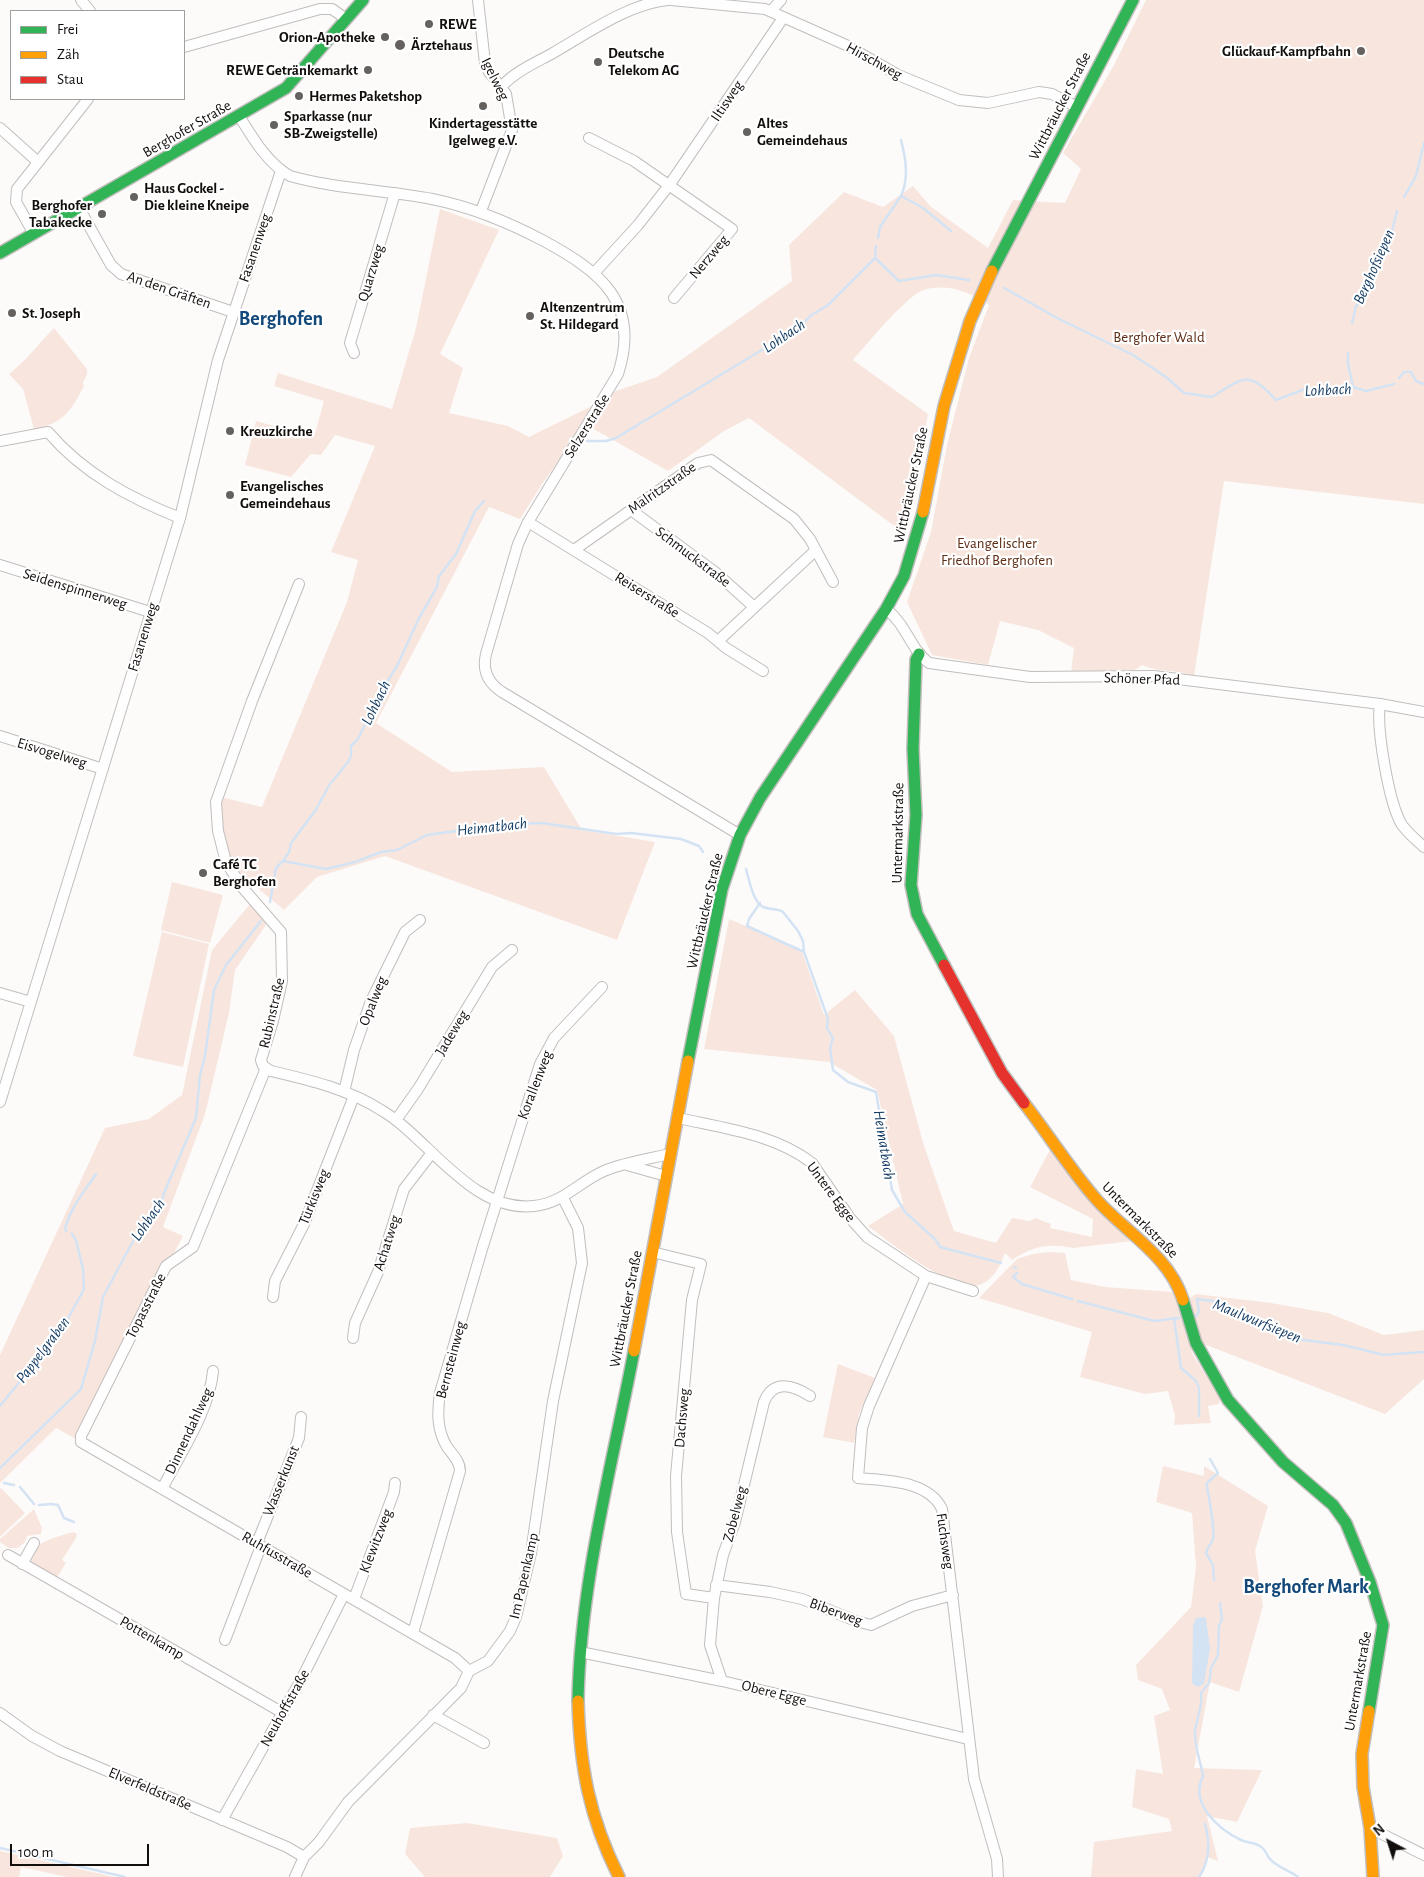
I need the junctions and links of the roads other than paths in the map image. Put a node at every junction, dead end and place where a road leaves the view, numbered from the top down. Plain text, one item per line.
1 (81, 0) edge
2 (363, 0) edge
3 (478, 0) edge
4 (669, 0) edge
5 (781, 0) edge
6 (1133, 0) edge
7 (89, 10) edge
8 (771, 11) junction
9 (784, 18) junction
10 (346, 19) junction
11 (185, 47) edge
12 (502, 86) junction
13 (87, 100) edge
14 (1077, 107) junction
15 (239, 116) junction
16 (0, 128) edge
17 (589, 138) dead end
18 (38, 162) junction
19 (281, 171) junction
20 (670, 184) junction
21 (395, 193) junction
22 (79, 208) junction
23 (481, 212) junction
24 (34, 234) junction
25 (0, 253) edge
26 (595, 272) junction
27 (674, 298) dead end
28 (233, 312) junction
29 (354, 353) dead end
30 (0, 441) edge
31 (631, 510) junction
32 (180, 518) junction
33 (528, 522) junction
34 (574, 550) junction
35 (816, 550) junction
36 (0, 565) edge
37 (833, 582) dead end
38 (299, 584) dead end
39 (753, 606) junction
40 (886, 609) junction
41 (150, 612) junction
42 (718, 641) junction
43 (919, 654) junction
44 (763, 671) dead end
45 (1380, 704) junction
46 (1424, 712) edge
47 (0, 736) edge
48 (103, 769) junction
49 (740, 835) junction
50 (1424, 847) edge
51 (420, 920) dead end
52 (512, 950) dead end
53 (602, 988) dead end
54 (0, 993) edge
55 (31, 1002) junction
56 (266, 1068) junction
57 (344, 1092) junction
58 (354, 1096) junction
59 (0, 1102) edge
60 (678, 1118) junction
61 (396, 1120) junction
62 (431, 1154) junction
63 (670, 1154) junction
64 (623, 1165) junction
65 (666, 1176) junction
66 (562, 1198) junction
67 (497, 1199) junction
68 (652, 1252) junction
69 (926, 1276) junction
70 (973, 1291) dead end
71 (273, 1297) dead end
72 (353, 1338) dead end
73 (213, 1371) dead end
74 (810, 1396) dead end
75 (301, 1417) dead end
76 (81, 1442) joint
77 (395, 1483) dead end
78 (162, 1489) junction
79 (34, 1543) dead end
80 (259, 1545) junction
81 (8, 1555) dead end
82 (22, 1564) junction
83 (716, 1585) junction
84 (344, 1594) junction
85 (953, 1596) junction
86 (714, 1598) junction
87 (354, 1600) junction
88 (413, 1633) junction
89 (225, 1640) dead end
90 (580, 1652) junction
91 (469, 1671) junction
92 (722, 1680) junction
93 (0, 1713) edge
94 (283, 1713) junction
95 (433, 1715) junction
96 (968, 1739) junction
97 (484, 1743) dead end
98 (222, 1820) junction
99 (1370, 1828) junction
100 (1424, 1855) edge
101 (304, 1857) junction
102 (295, 1877) edge
103 (619, 1877) edge
104 (998, 1877) edge
105 (1373, 1877) edge

1 - 7 street
2 - 10 main road, Berghofer Straße
3 - 12 street, Igelweg
4 - 8 street, Hirschweg
4 - 12 street, Hirschweg
5 - 8 street
6 - 14 main road, Wittbräucker Straße
8 - 9 street, Hirschweg
9 - 14 street, Hirschweg
9 - 20 street, Iltisweg
10 - 11 street
10 - 15 main road, Berghofer Straße
12 - 23 street, Igelweg
13 - 18 street
14 - 40 main road, Wittbräucker Straße
15 - 19 street, Selzerstraße
15 - 22 main road, Berghofer Straße
16 - 18 street
17 - 20 street
18 - 24 street
19 - 21 street, Selzerstraße
19 - 28 street, Fasanenweg
20 - 26 street, Iltisweg
20 - 27 street, Nerzweg
21 - 23 street, Selzerstraße
21 - 29 street, Quarzweg
22 - 24 main road, Berghofer Straße
22 - 28 street, An den Gräften
23 - 26 street, Selzerstraße
24 - 25 main road, Berghofer Straße
26 - 33 street, Selzerstraße
28 - 32 street, Fasanenweg
30 - 32 street
31 - 34 street, Malritzstraße
31 - 35 street, Malritzstraße
31 - 39 street, Schmuckstraße
32 - 41 street, Fasanenweg
33 - 34 street, Reiserstraße
33 - 49 street, Selzerstraße
34 - 42 street, Reiserstraße
35 - 37 street, Malritzstraße
35 - 39 street
36 - 41 street, Seidenspinnerweg
38 - 56 street, Rubinstraße
39 - 42 street
40 - 43 street
40 - 49 main road, Wittbräucker Straße
41 - 48 street, Fasanenweg
42 - 44 street, Reiserstraße
43 - 45 street, Schöner Pfad
43 - 99 main road, Untermarkstraße
45 - 46 street, Schöner Pfad
45 - 50 street
47 - 48 street, Eisvogelweg
48 - 55 street, Fasanenweg
49 - 60 main road, Wittbräucker Straße
51 - 57 street, Opalweg
52 - 61 street, Jadeweg
53 - 67 street, Korallenweg
54 - 55 street
55 - 59 street, Fasanenweg
56 - 57 street, Rubinstraße
56 - 76 street, Topasstraße
57 - 58 street, Rubinstraße
58 - 61 street, Rubinstraße
58 - 71 street, Türkisweg
60 - 63 main road, Wittbräucker Straße
60 - 69 street, Untere Egge
61 - 62 street, Rubinstraße
62 - 67 street, Rubinstraße
62 - 72 street, Achatweg
63 - 64 street, Rubinstraße
63 - 65 main road, Wittbräucker Straße
64 - 65 street
64 - 66 street, Rubinstraße
65 - 68 main road, Wittbräucker Straße
66 - 67 street, Rubinstraße
66 - 91 street, Im Papenkamp
67 - 88 street, Bernsteinweg
68 - 86 street, Dachsweg
68 - 90 main road, Wittbräucker Straße
69 - 70 street, Untere Egge
69 - 85 street, Fuchsweg
73 - 78 street, Dinnendahlweg
74 - 83 street, Zobelweg
75 - 80 street, Wasserkunst
76 - 78 street, Ruhfusstraße
77 - 87 street, Klewitzweg
78 - 80 street, Ruhfusstraße
79 - 82 street
80 - 84 street, Ruhfusstraße
80 - 89 street, Wasserkunst
81 - 82 street, Pottenkamp
82 - 94 street, Pottenkamp
83 - 85 street, Biberweg
83 - 86 street, Zobelweg
84 - 87 street, Ruhfusstraße
84 - 94 street, Neuhoffstraße
85 - 96 street, Fuchsweg
86 - 92 street, Zobelweg
87 - 88 street, Ruhfusstraße
88 - 91 street, Ruhfusstraße
90 - 92 street, Obere Egge
90 - 103 main road, Wittbräucker Straße
91 - 95 street, Im Papenkamp
92 - 96 street, Obere Egge
93 - 98 street, Elverfeldstraße
94 - 98 street, Neuhoffstraße
95 - 97 street
95 - 101 street, Im Papenkamp
96 - 104 street, Fuchsweg
98 - 101 street, Elverfeldstraße
99 - 100 street
99 - 105 main road, Untermarkstraße
101 - 102 street, Im Papenkamp

